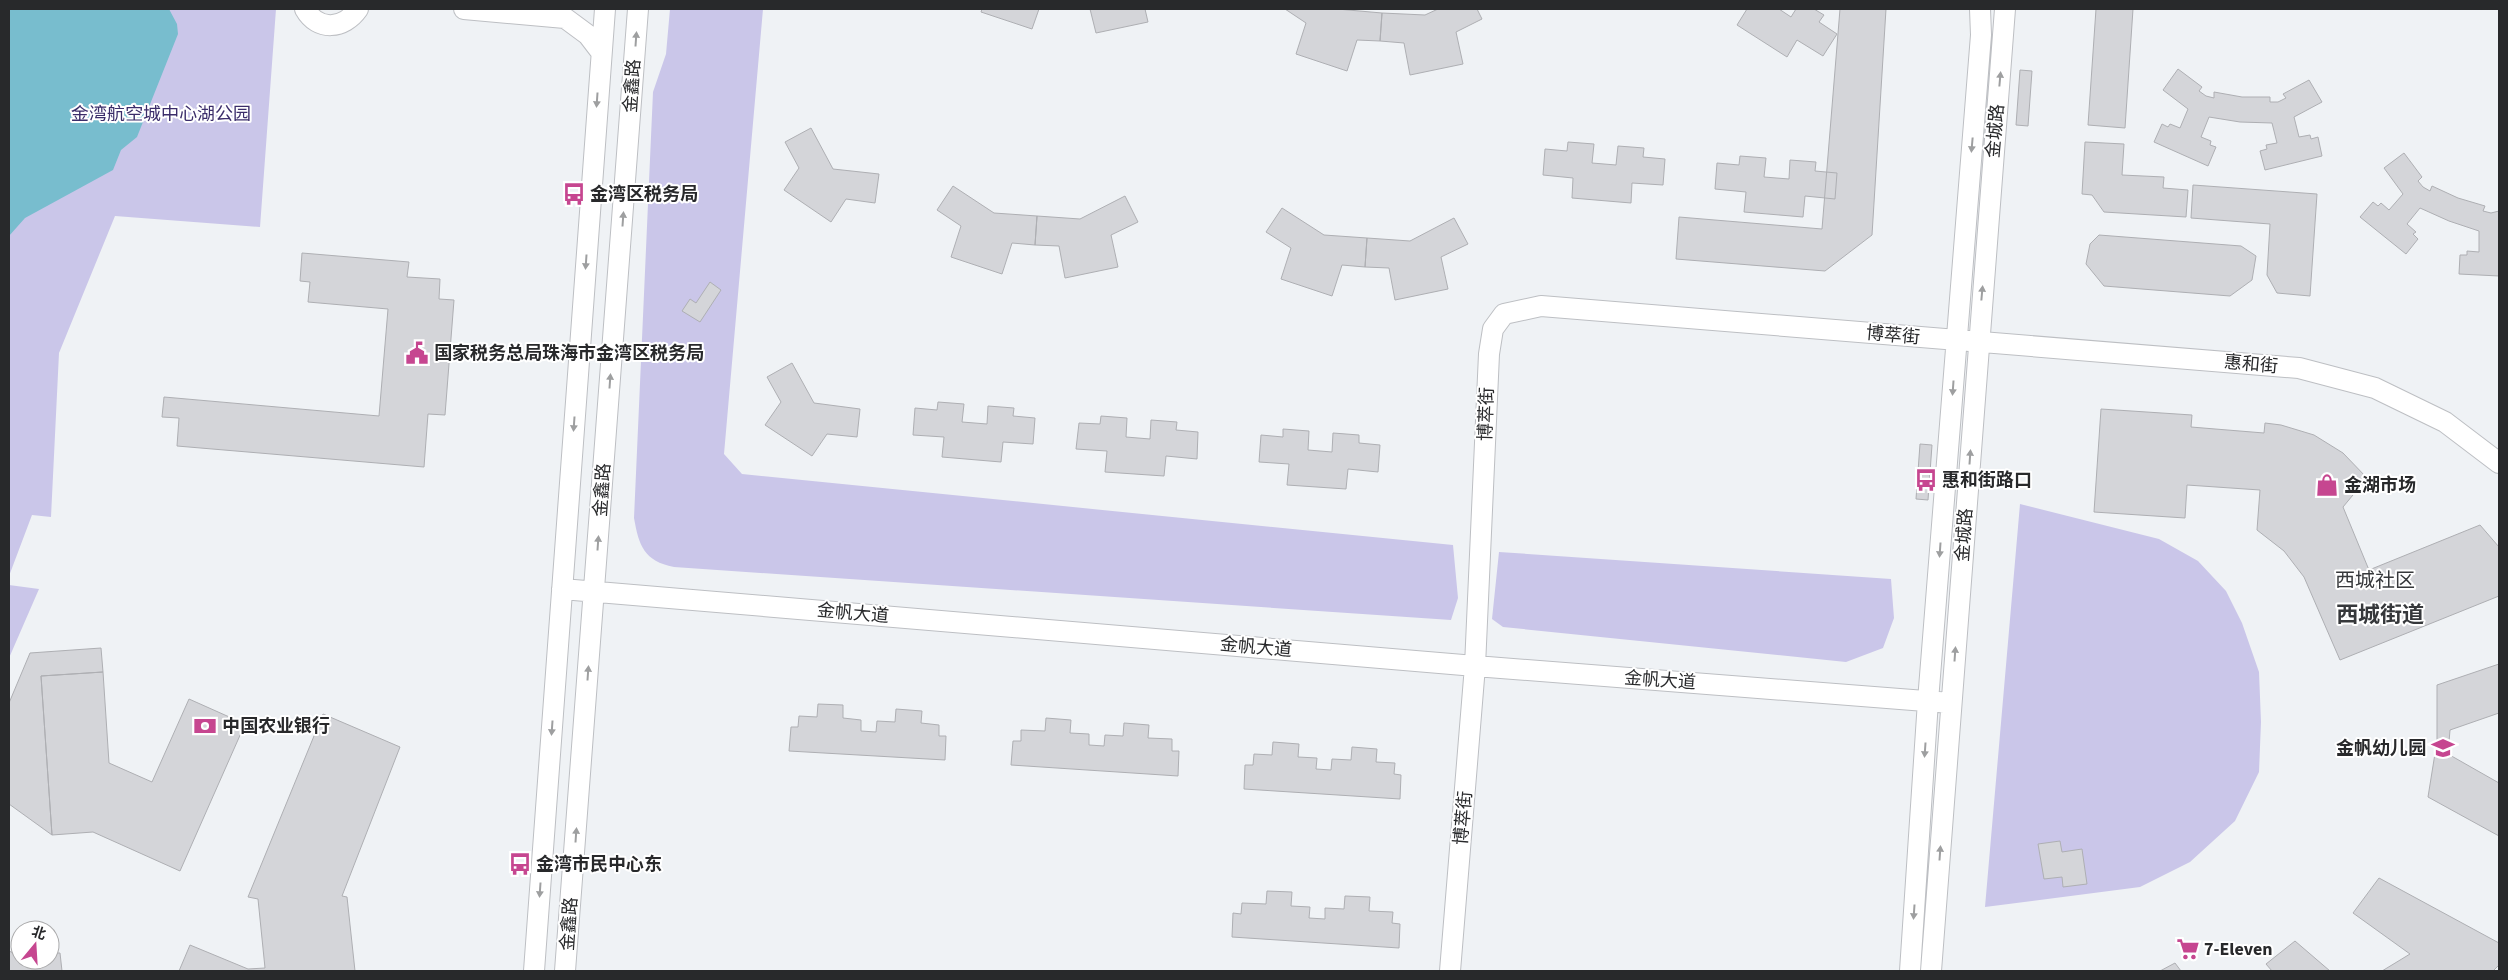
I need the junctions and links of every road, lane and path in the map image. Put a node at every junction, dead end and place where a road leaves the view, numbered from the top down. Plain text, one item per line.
1 (305, 9) edge
2 (358, 9) edge
3 (464, 9) edge
4 (604, 9) edge
5 (638, 9) edge
6 (1980, 9) edge
7 (2005, 9) edge
8 (572, 13) edge
9 (601, 52) junction
10 (1956, 340) junction
11 (1979, 342) junction
12 (2499, 462) edge
13 (562, 589) junction
14 (594, 591) junction
15 (1475, 666) junction
16 (1928, 701) junction
17 (1951, 703) junction
18 (534, 971) edge
19 (565, 971) edge
20 (1450, 971) edge
21 (1910, 971) edge
22 (1931, 971) edge

1 - 2 street
3 - 8 street
4 - 9 street, 金鑫路
14 -> 5 street, 金鑫路
6 -> 10 street, 金城路
11 -> 7 street, 金城路
8 - 9 street
9 -> 13 street, 金鑫路
10 - 11 street, 博萃街
10 - 15 street, 博萃街
10 -> 16 street, 金城路
11 - 12 street, 惠和街
17 -> 11 street, 金城路
13 - 14 street, 金帆大道
13 -> 18 street, 金鑫路
14 - 15 street, 金帆大道
19 -> 14 street, 金鑫路
15 - 16 street, 金帆大道
15 - 20 street, 博萃街
16 - 17 street, 金帆大道
16 -> 21 street, 金城路
22 -> 17 street, 金城路

